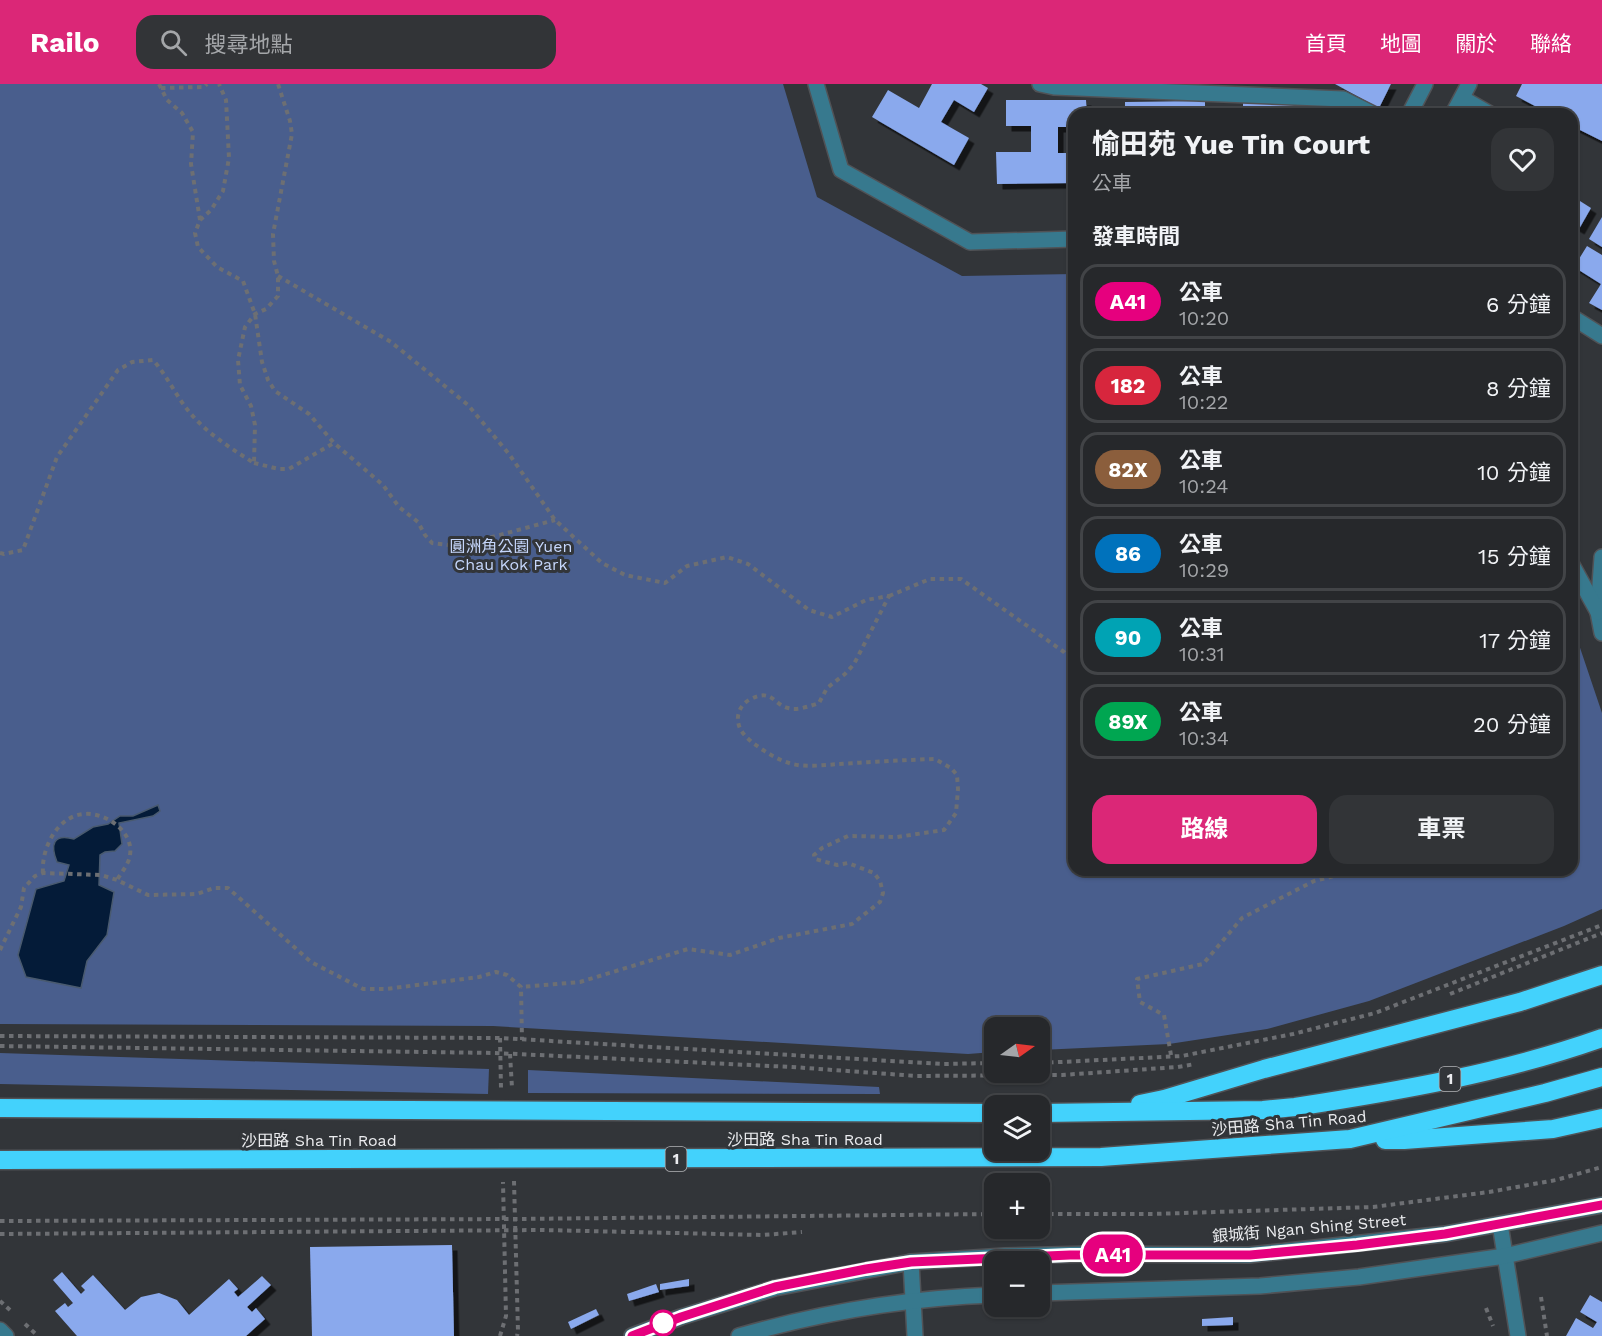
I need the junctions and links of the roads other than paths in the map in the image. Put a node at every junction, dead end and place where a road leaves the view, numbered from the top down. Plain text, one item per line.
1 (816, 84) edge
2 (1040, 84) edge
3 (1425, 84) edge
4 (1470, 84) edge
5 (1462, 98) junction
6 (1361, 108) edge
7 (1413, 108) edge
8 (1456, 108) edge
9 (1480, 108) edge
10 (1068, 239) edge
11 (1578, 321) edge
12 (1602, 336) edge
13 (1602, 557) edge
14 (1578, 576) edge
15 (1598, 612) junction
16 (1602, 633) edge
17 (1602, 975) edge
18 (1602, 1038) edge
19 (1602, 1077) edge
20 (0, 1108) edge
21 (984, 1113) edge
22 (1050, 1113) edge
23 (1100, 1113) junction
24 (1602, 1118) edge
25 (1350, 1139) junction
26 (0, 1160) edge
27 (1602, 1205) edge
28 (1500, 1224) junction
29 (1602, 1233) edge
30 (1505, 1256) junction
31 (911, 1262) junction
32 (1050, 1293) edge
33 (984, 1296) edge
34 (913, 1301) junction
35 (0, 1330) edge
36 (6, 1336) edge
37 (632, 1336) edge
38 (739, 1336) edge
39 (915, 1336) edge
40 (1518, 1336) edge

1 - 10 street
2 - 6 street
3 - 7 street
4 - 5 street
5 - 8 street
5 - 9 street
11 - 12 street
13 - 15 street
14 - 15 street
15 - 16 street
17 - 23 highway
18 - 23 highway, 沙田路 Sha Tin Road / 1
19 - 25 highway, 沙田路 Sha Tin Road / 1
20 - 21 highway, 沙田路 Sha Tin Road
22 - 23 highway, 沙田路 Sha Tin Road / 1
24 - 25 highway
25 - 26 highway, 沙田路 Sha Tin Road / 1
27 - 28 street, 銀城街 Ngan Shing Street
28 - 30 street
28 - 31 street, 銀城街 Ngan Shing Street
29 - 30 street
30 - 32 street
30 - 40 street
31 - 34 street
31 - 37 street, 銀城街 Ngan Shing Street
33 - 34 street
34 - 38 street
34 - 39 street
35 - 36 street

